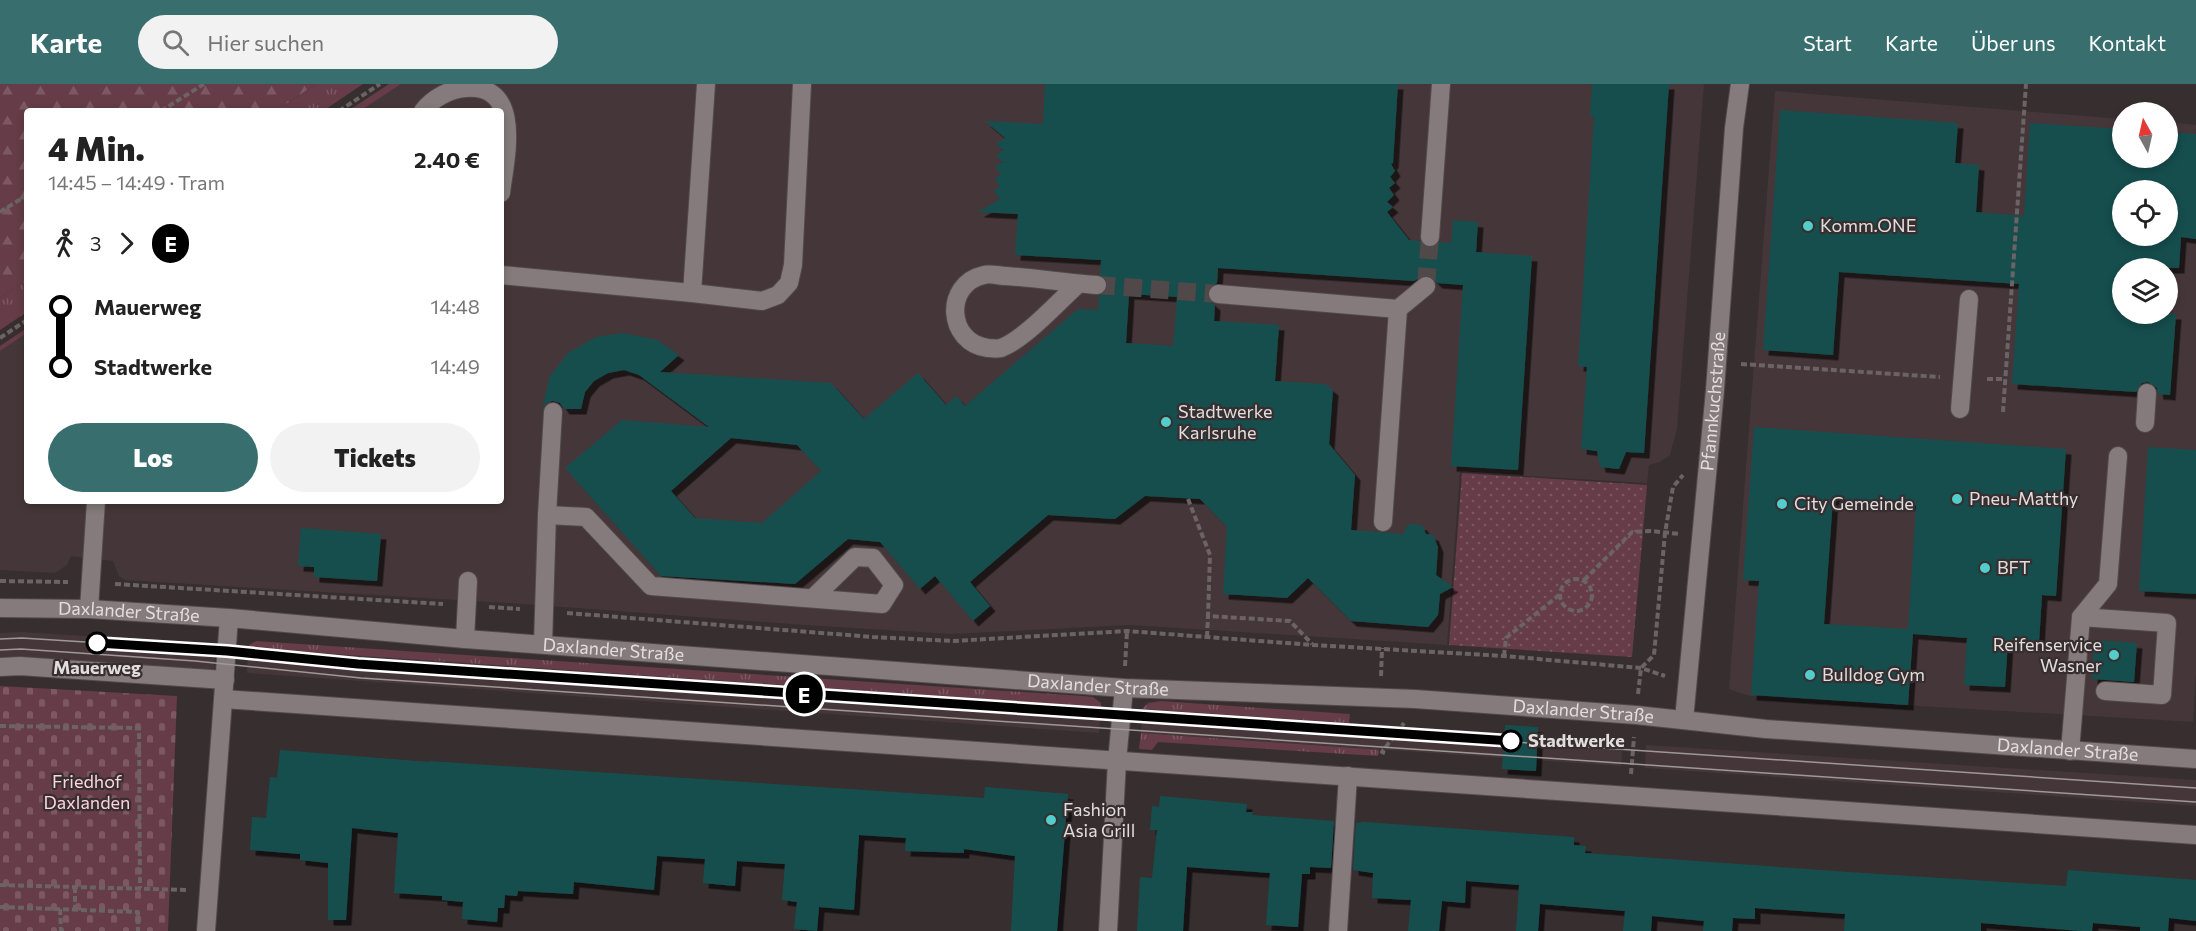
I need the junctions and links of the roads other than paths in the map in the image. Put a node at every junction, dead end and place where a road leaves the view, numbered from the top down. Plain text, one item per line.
1 (706, 84) edge
2 (802, 84) edge
3 (1441, 84) edge
4 (1740, 84) edge
5 (427, 108) edge
6 (504, 108) edge
7 (504, 109) edge
8 (504, 162) edge
9 (1430, 237) tunnel mouth
10 (504, 275) edge
11 (1078, 284) junction
12 (1097, 285) tunnel mouth
13 (1426, 286) dead end
14 (692, 293) junction
15 (1218, 294) tunnel mouth
16 (1969, 299) dead end
17 (1398, 309) junction
18 (2147, 393) dead end
19 (1960, 409) dead end
20 (553, 412) dead end
21 (2145, 423) dead end
22 (2118, 456) dead end
23 (96, 504) edge
24 (548, 515) junction
25 (1383, 522) dead end
26 (468, 581) dead end
27 (813, 598) dead end
28 (0, 608) edge
29 (89, 609) junction
30 (2081, 617) junction
31 (229, 618) junction
32 (465, 639) junction
33 (543, 644) junction
34 (0, 667) edge
35 (225, 680) junction
36 (1124, 688) junction
37 (2105, 691) dead end
38 (223, 699) junction
39 (1684, 720) junction
40 (2070, 751) junction
41 (2196, 759) edge
42 (1117, 761) junction
43 (1348, 776) junction
44 (2196, 835) edge
45 (206, 931) edge
46 (1108, 931) edge
47 (1338, 931) edge

1 - 14 street
2 - 14 street
3 - 9 street
4 - 39 street, Pfannkuchstraße
5 - 6 street
7 - 8 street
10 - 14 street
11 - 11 street
11 - 12 street
13 - 17 street
15 - 17 street
16 - 19 street
17 - 25 street
18 - 21 street
20 - 24 street
22 - 30 street
23 - 29 street
24 - 27 street
24 - 33 street
26 - 32 street
28 - 29 street, Daxlander Straße
29 - 31 street, Daxlander Straße
30 - 37 street
30 - 40 street
31 - 32 street, Daxlander Straße
31 - 35 street
32 - 33 street, Daxlander Straße
33 - 36 street, Daxlander Straße
34 - 35 street
35 - 38 street
36 - 39 street, Daxlander Straße
36 - 42 street
38 - 42 street
38 - 45 street
39 - 40 street, Daxlander Straße
40 - 41 street, Daxlander Straße
42 - 43 street
42 - 46 street
43 - 44 street
43 - 47 street

